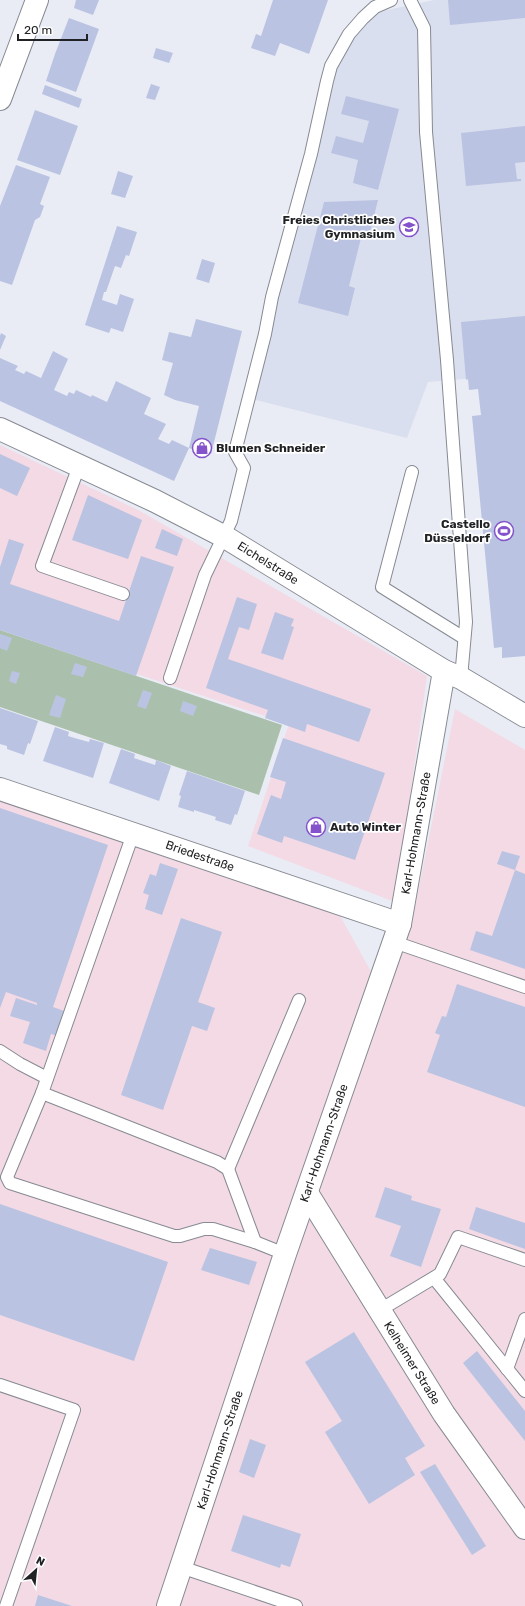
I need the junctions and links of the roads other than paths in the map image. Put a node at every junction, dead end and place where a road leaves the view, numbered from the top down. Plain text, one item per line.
1 (37, 0) edge
2 (391, 0) edge
3 (410, 0) edge
4 (0, 99) edge
5 (0, 429) edge
6 (78, 466) junction
7 (412, 472) dead end
8 (225, 537) junction
9 (123, 594) dead end
10 (464, 638) junction
11 (452, 675) junction
12 (170, 678) dead end
13 (525, 716) edge
14 (0, 789) edge
15 (134, 834) junction
16 (397, 933) junction
17 (525, 987) edge
18 (299, 1000) dead end
19 (0, 1051) edge
20 (48, 1078) junction
21 (42, 1093) junction
22 (228, 1169) junction
23 (306, 1194) junction
24 (255, 1242) junction
25 (285, 1254) junction
26 (525, 1260) edge
27 (434, 1278) junction
28 (380, 1310) junction
29 (525, 1319) edge
30 (507, 1369) junction
31 (0, 1385) edge
32 (525, 1391) edge
33 (525, 1528) edge
34 (181, 1567) junction
35 (6, 1606) edge
36 (168, 1606) edge
37 (296, 1606) edge

1 - 4 street
2 - 8 lane
3 - 10 lane
5 - 6 street, Eichelstraße
6 - 8 street, Eichelstraße
6 - 9 lane
7 - 10 lane
8 - 11 street, Eichelstraße
8 - 12 lane
10 - 11 lane
11 - 13 street, Eichelstraße
11 - 16 street, Karl-Hohmann-Straße
14 - 15 street, Briedestraße
15 - 16 street, Briedestraße
15 - 20 lane
16 - 17 lane
16 - 23 street, Karl-Hohmann-Straße
18 - 22 lane
19 - 20 lane
20 - 21 lane
21 - 22 lane
21 - 24 lane
22 - 24 lane
23 - 25 street, Karl-Hohmann-Straße
23 - 28 street, Kelheimer Straße
24 - 25 lane
25 - 34 street, Karl-Hohmann-Straße
26 - 27 lane
27 - 28 lane
27 - 30 lane
28 - 33 street, Kelheimer Straße
29 - 30 lane
30 - 32 lane
31 - 35 lane
34 - 36 street, Karl-Hohmann-Straße
34 - 37 lane

